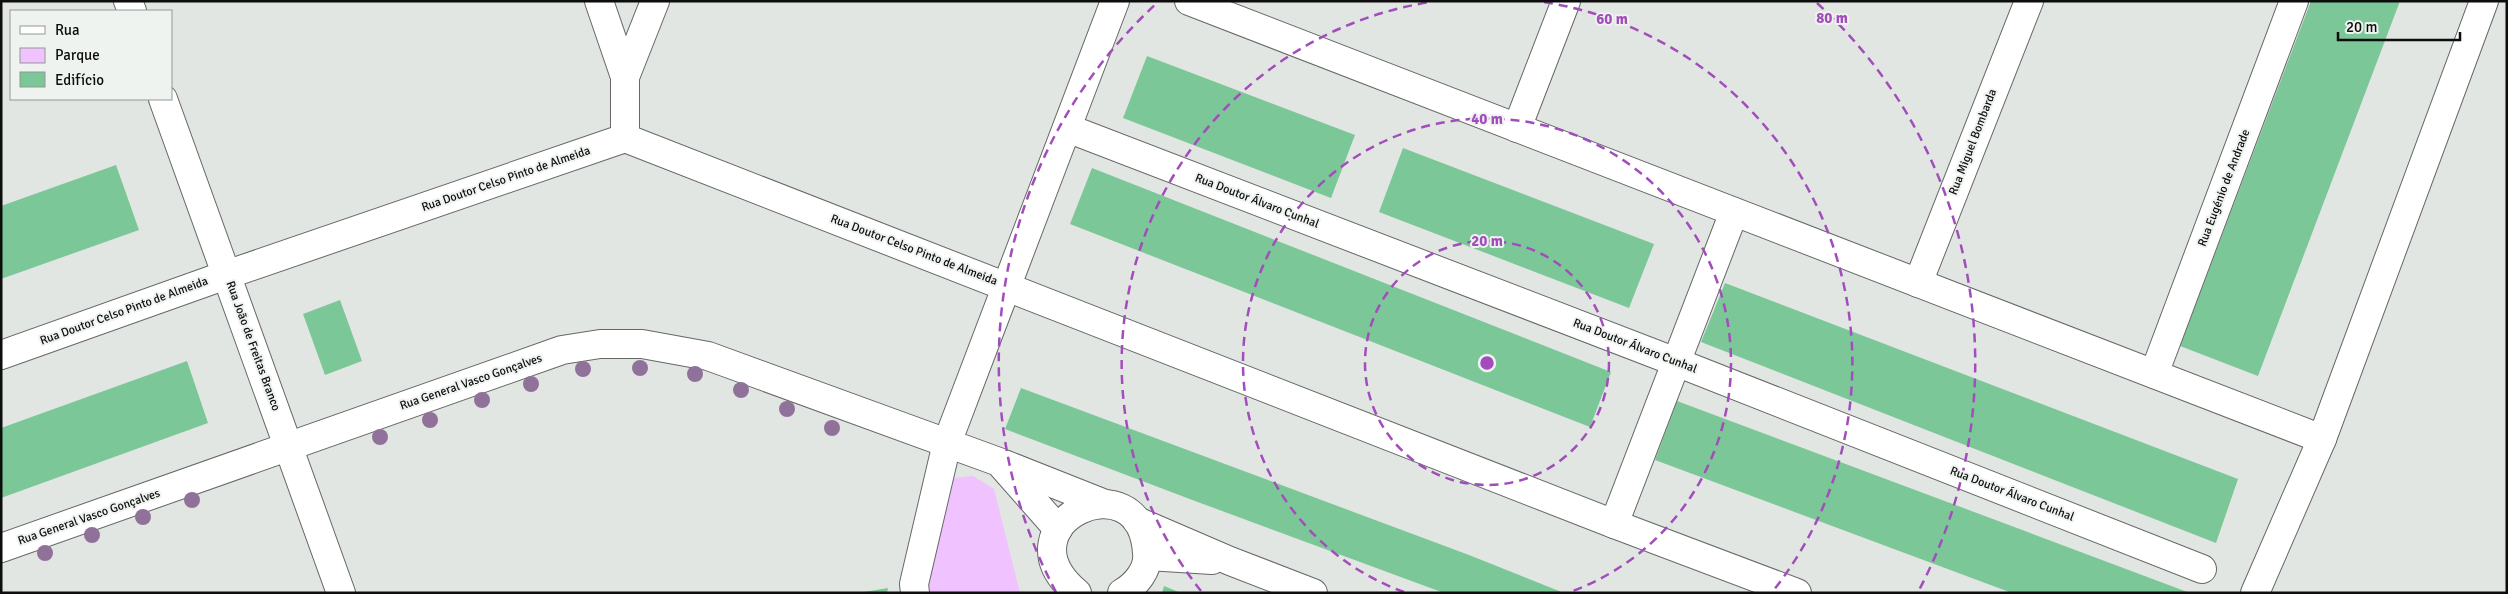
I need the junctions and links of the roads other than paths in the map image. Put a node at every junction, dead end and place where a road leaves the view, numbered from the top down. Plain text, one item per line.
1 (599, 1) edge
2 (655, 1) edge
3 (1115, 1) edge
4 (1189, 1) edge
5 (1566, 1) edge
6 (2028, 1) edge
7 (2294, 1) edge
8 (2484, 1) edge
9 (625, 77) junction
10 (163, 100) edge
11 (1067, 128) junction
12 (1517, 128) junction
13 (625, 138) junction
14 (1734, 212) junction
15 (226, 275) junction
16 (1918, 283) junction
17 (1007, 286) junction
18 (1, 355) edge
19 (1676, 362) junction
20 (2154, 374) junction
21 (2322, 439) junction
22 (947, 443) junction
23 (290, 446) junction
24 (999, 462) junction
25 (1105, 504) junction
26 (1137, 521) junction
27 (1614, 524) junction
28 (1058, 529) junction
29 (1, 548) edge
30 (1148, 556) junction
31 (1230, 561) junction
32 (2202, 569) dead end
33 (1069, 589) edge
34 (1127, 591) edge
35 (341, 593) edge
36 (915, 593) edge
37 (1313, 593) edge
38 (1797, 593) edge
39 (2255, 593) edge

1 - 9 street
2 - 9 street
3 - 11 street
4 - 12 street
5 - 12 street
6 - 16 street, Rua Miguel Bombarda
7 - 20 street, Rua Eugénio de Andrade
8 - 21 street
9 - 13 street
10 - 15 street, Rua João de Freitas Branco
11 - 17 street
11 - 19 street, Rua Doutor Álvaro Cunhal
12 - 14 street
13 - 15 street, Rua Doutor Celso Pinto de Almeida
13 - 17 street, Rua Doutor Celso Pinto de Almeida
14 - 16 street
14 - 19 street
15 - 18 street, Rua Doutor Celso Pinto de Almeida
15 - 23 street, Rua João de Freitas Branco
16 - 20 street
17 - 22 street
17 - 27 street, Rua Doutor Celso Pinto de Almeida
19 - 27 street
19 - 32 street, Rua Doutor Álvaro Cunhal
20 - 21 street
21 - 39 street
22 - 23 street, Rua General Vasco Gonçalves
22 - 24 street, Rua General Vasco Gonçalves
22 - 36 street
23 - 29 street, Rua General Vasco Gonçalves
23 - 35 street, Rua João de Freitas Branco
24 - 25 street, Rua General Vasco Gonçalves
24 - 28 street
25 - 26 street, Rua General Vasco Gonçalves
25 - 28 street
26 - 30 street
26 - 31 street, Rua General Vasco Gonçalves
27 - 38 street, Rua Doutor Celso Pinto de Almeida
28 - 33 street
30 - 31 street
30 - 34 street
31 - 37 street, Rua General Vasco Gonçalves

